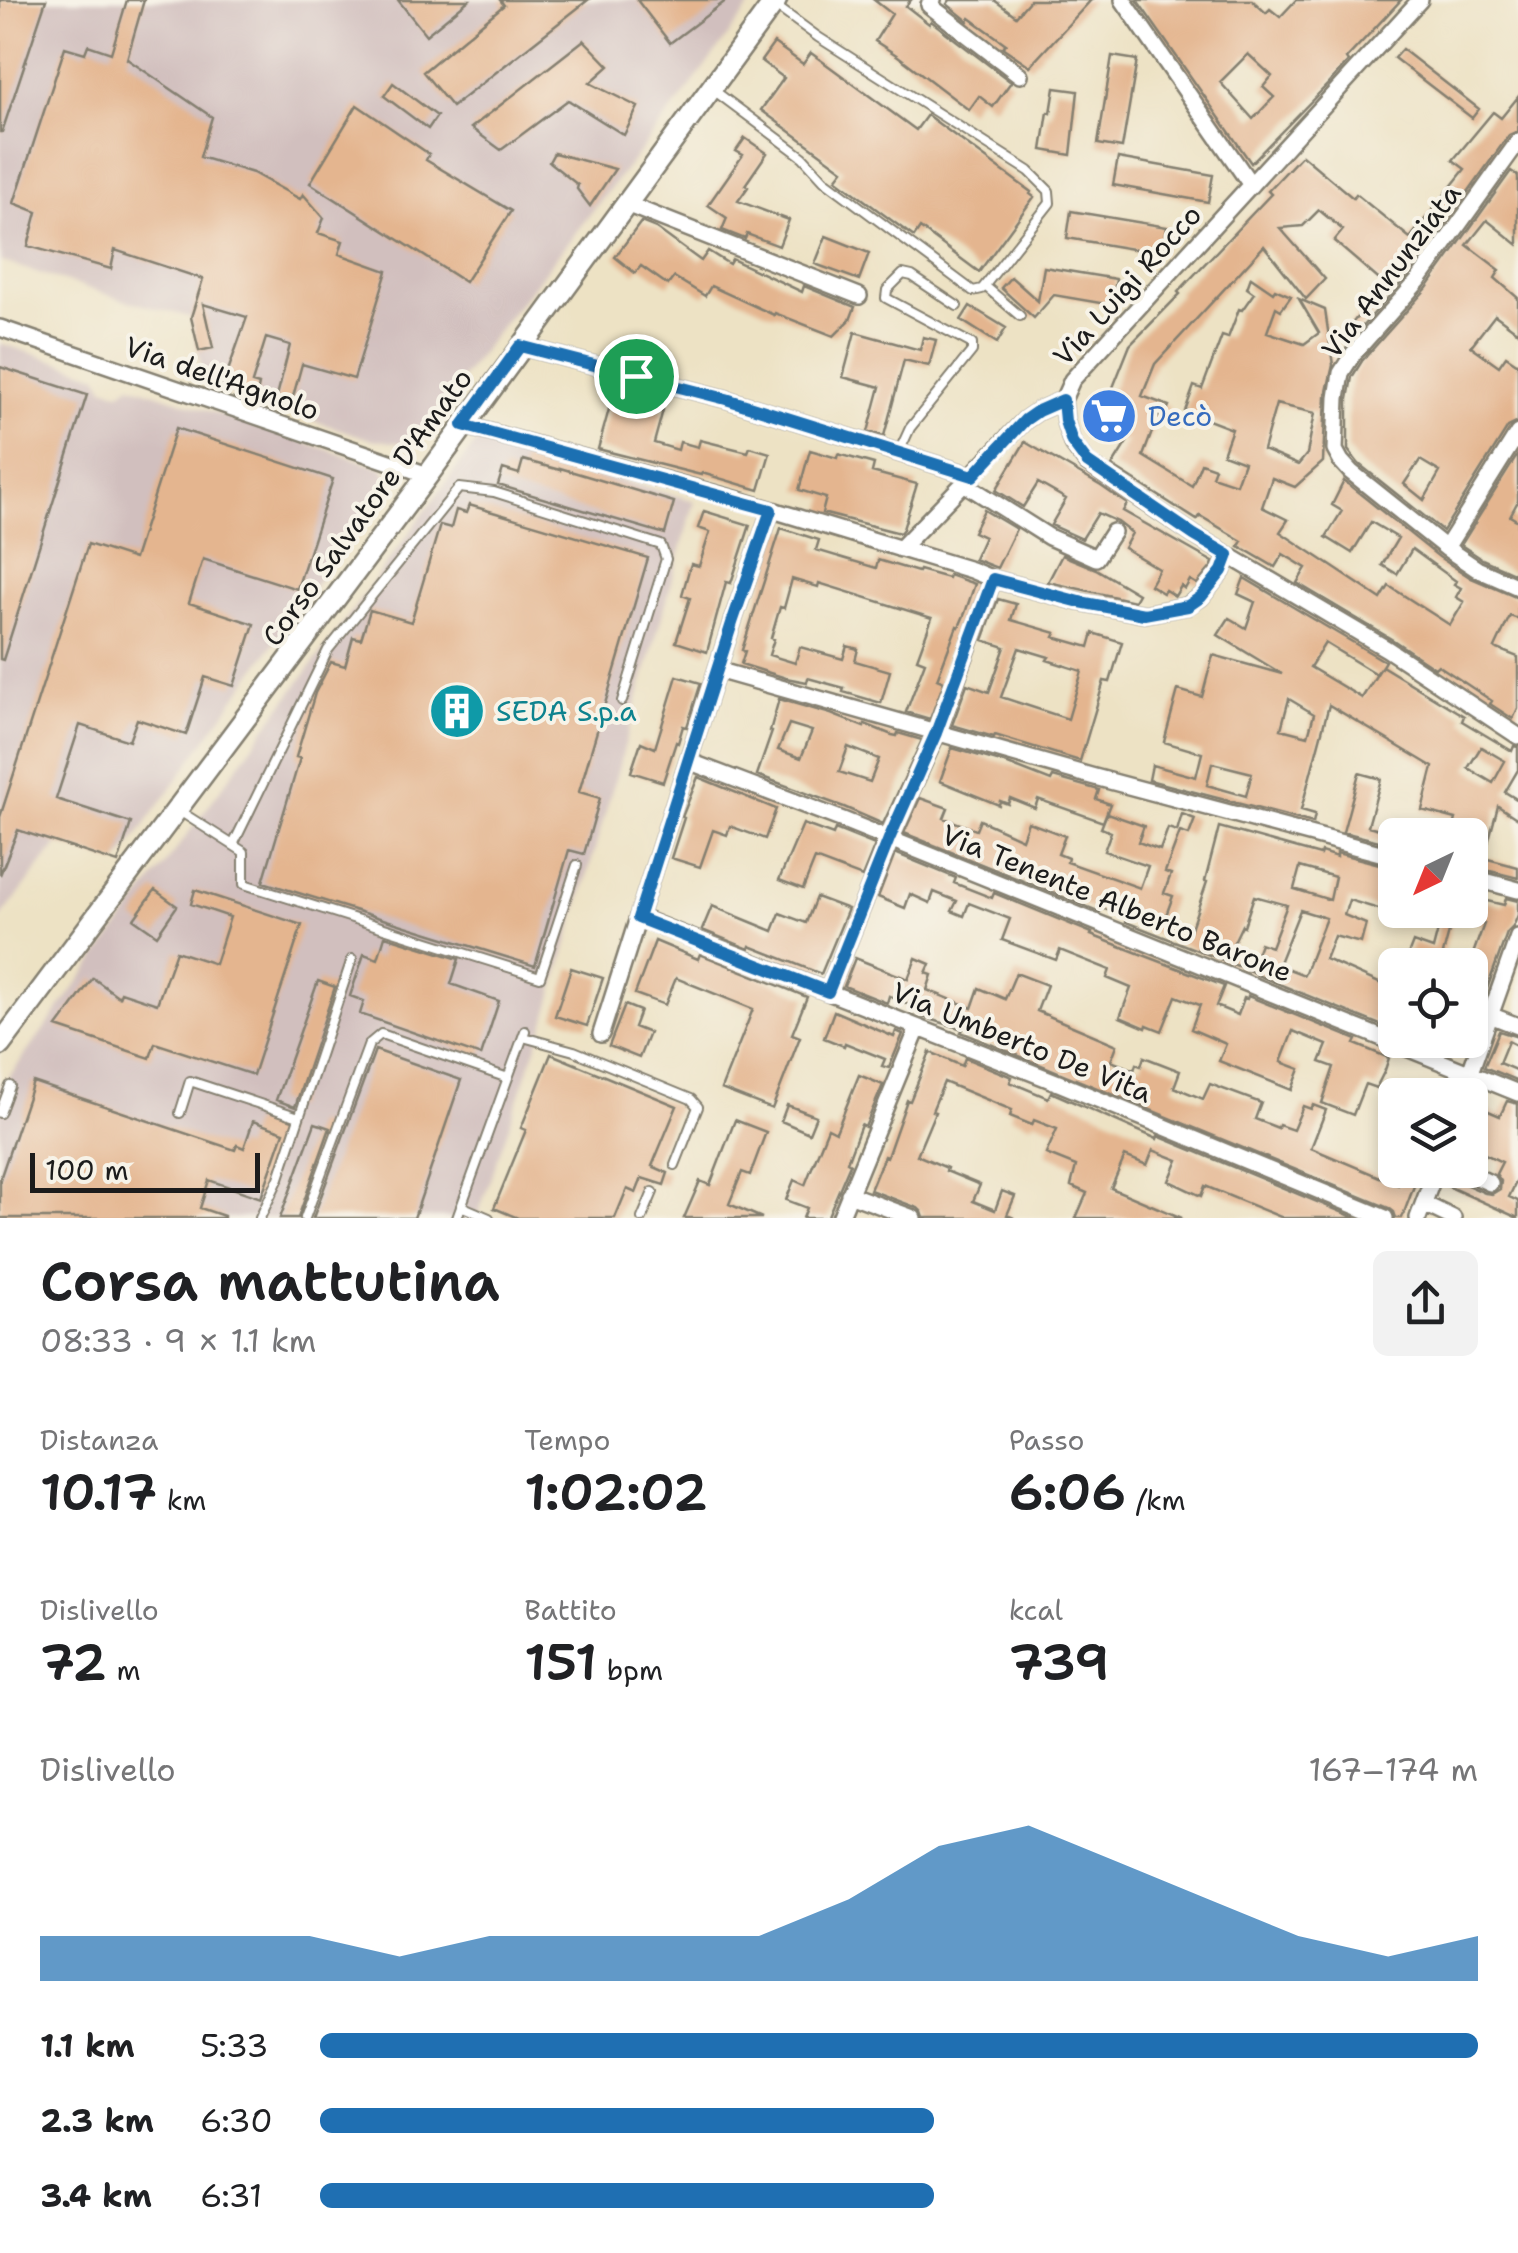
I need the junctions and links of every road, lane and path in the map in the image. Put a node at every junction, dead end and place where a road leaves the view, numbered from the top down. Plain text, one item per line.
1 (934, 0) edge
2 (1123, 0) edge
3 (774, 2) edge
4 (1415, 2) edge
5 (1020, 75) dead end
6 (712, 89) junction
7 (1516, 149) edge
8 (1251, 185) junction
9 (626, 204) junction
10 (985, 286) junction
11 (859, 296) dead end
12 (956, 306) dead end
13 (1020, 316) dead end
14 (0, 328) edge
15 (520, 346) junction
16 (1063, 400) junction
17 (463, 425) junction
18 (1518, 433) edge
19 (900, 452) junction
20 (428, 475) junction
21 (969, 480) junction
22 (771, 510) junction
23 (1113, 532) dead end
24 (900, 548) junction
25 (1446, 548) junction
26 (1228, 555) junction
27 (993, 579) junction
28 (1518, 587) edge
29 (716, 670) junction
30 (622, 701) dead end
31 (936, 733) junction
32 (1518, 736) edge
33 (688, 761) junction
34 (177, 810) junction
35 (889, 839) junction
36 (232, 844) junction
37 (1378, 852) edge
38 (577, 865) dead end
39 (1488, 882) edge
40 (1518, 890) edge
41 (638, 918) junction
42 (1518, 937) edge
43 (352, 959) dead end
44 (1514, 964) edge
45 (828, 992) junction
46 (1490, 1014) junction
47 (1518, 1026) edge
48 (918, 1028) junction
49 (601, 1034) dead end
50 (0, 1045) edge
51 (1470, 1073) junction
52 (508, 1078) junction
53 (1468, 1078) edge
54 (10, 1086) dead end
55 (1518, 1093) edge
56 (0, 1113) edge
57 (180, 1113) dead end
58 (299, 1117) junction
59 (675, 1164) dead end
60 (653, 1192) dead end
61 (849, 1194) junction
62 (461, 1206) junction
63 (1421, 1211) edge
64 (260, 1218) edge
65 (305, 1218) edge
66 (456, 1218) edge
67 (489, 1218) edge
68 (642, 1218) edge
69 (840, 1218) edge
70 (913, 1218) edge
71 (1385, 1218) edge
72 (1453, 1218) edge

1 - 5 street
2 - 8 street
3 - 6 street, Corso Salvatore D'Amato
3 - 10 lane
4 - 8 street, Via Luigi Rocco
6 - 9 street, Corso Salvatore D'Amato
6 - 10 lane
7 - 25 street, Via Annunziata
8 - 16 street, Via Luigi Rocco
9 - 11 street
9 - 15 street, Corso Salvatore D'Amato
10 - 13 lane
12 - 19 lane
14 - 20 street, Via dell'Agnolo
15 - 17 street, Corso Salvatore D'Amato
15 - 19 street
16 - 21 street
16 - 26 street, Via Luigi Rocco
17 - 20 street, Corso Salvatore D'Amato
17 - 22 street
18 - 25 street
19 - 21 street
20 - 34 street, Corso Salvatore D'Amato
21 - 23 street
21 - 24 street
22 - 24 street
22 - 29 street
24 - 27 street
25 - 28 street, Via Annunziata
26 - 27 street
26 - 32 street, Via Luigi Rocco
27 - 31 street
29 - 31 street
29 - 33 street
30 - 36 lane
31 - 35 street
31 - 37 street
33 - 35 street, Via Tenente Alberto Barone
33 - 41 street
34 - 36 lane
34 - 50 street, Corso Salvatore D'Amato
35 - 45 street
35 - 51 street, Via Tenente Alberto Barone
36 - 38 lane
39 - 40 street
41 - 45 street, Via Umberto De Vita
41 - 49 street
42 - 44 street
43 - 58 lane
44 - 46 street
45 - 48 street, Via Umberto De Vita
46 - 47 street
46 - 51 street
48 - 61 street
48 - 71 street, Via Umberto De Vita
51 - 53 street
51 - 55 street, Via Tenente Alberto Barone
52 - 59 lane
52 - 62 lane
52 - 65 lane
54 - 56 lane
57 - 58 lane
58 - 64 lane
60 - 68 lane
61 - 69 street
61 - 70 street
62 - 66 lane
62 - 67 lane
63 - 72 street

